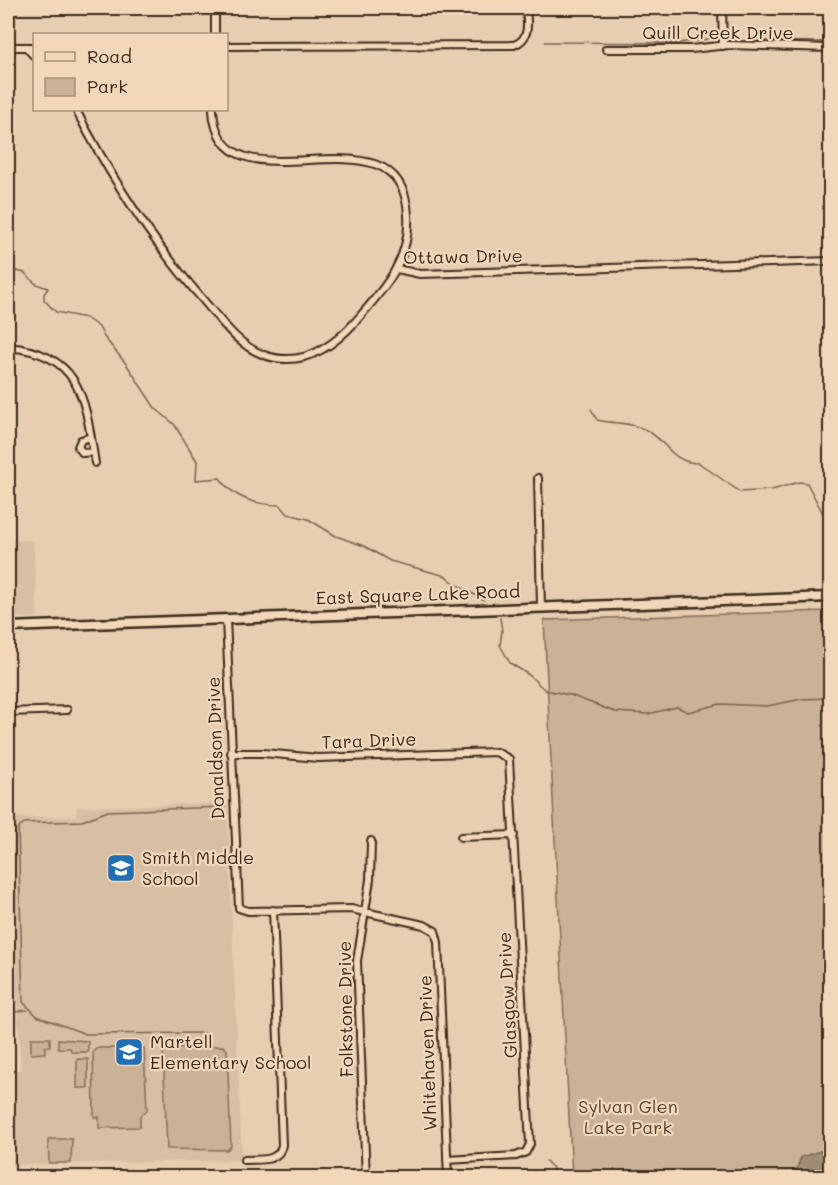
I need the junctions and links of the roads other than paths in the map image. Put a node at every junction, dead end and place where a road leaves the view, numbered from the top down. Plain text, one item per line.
1 (215, 8) edge
2 (526, 8) edge
3 (722, 8) edge
4 (215, 33) edge
5 (723, 45) junction
6 (228, 46) edge
7 (8, 47) edge
8 (26, 47) junction
9 (33, 47) edge
10 (831, 48) edge
11 (606, 49) dead end
12 (33, 55) edge
13 (77, 111) edge
14 (213, 111) edge
15 (831, 261) edge
16 (397, 269) junction
17 (8, 347) edge
18 (91, 437) junction
19 (93, 452) junction
20 (95, 463) dead end
21 (538, 478) dead end
22 (831, 597) edge
23 (541, 607) junction
24 (226, 619) junction
25 (8, 627) edge
26 (67, 711) dead end
27 (8, 712) edge
28 (231, 753) junction
29 (507, 757) joint
30 (514, 835) junction
31 (461, 837) dead end
32 (371, 841) dead end
33 (273, 910) junction
34 (364, 912) junction
35 (244, 1160) dead end
36 (447, 1160) junction
37 (366, 1178) edge
38 (448, 1178) edge

1 - 4 street
2 - 6 street
3 - 5 street
5 - 10 street, Quill Creek Drive
5 - 11 street, Quill Creek Drive
7 - 8 street
8 - 9 street
8 - 12 street
13 - 16 street, Ottawa Drive
14 - 16 street
15 - 16 street, Ottawa Drive
17 - 18 street
18 - 19 street
18 - 19 street
19 - 20 street
21 - 23 street
22 - 23 main road, East Square Lake Road
23 - 24 main road, East Square Lake Road
24 - 25 main road, East Square Lake Road
24 - 28 street, Donaldson Drive
26 - 27 street
28 - 29 street, Tara Drive
28 - 33 street, Donaldson Drive
29 - 30 street, Glasgow Drive
30 - 31 street
30 - 36 street, Glasgow Drive
32 - 34 street, Folkstone Drive
33 - 34 street
33 - 35 street
34 - 36 street, Whitehaven Drive
34 - 37 street, Folkstone Drive
36 - 38 street, Whitehaven Drive

